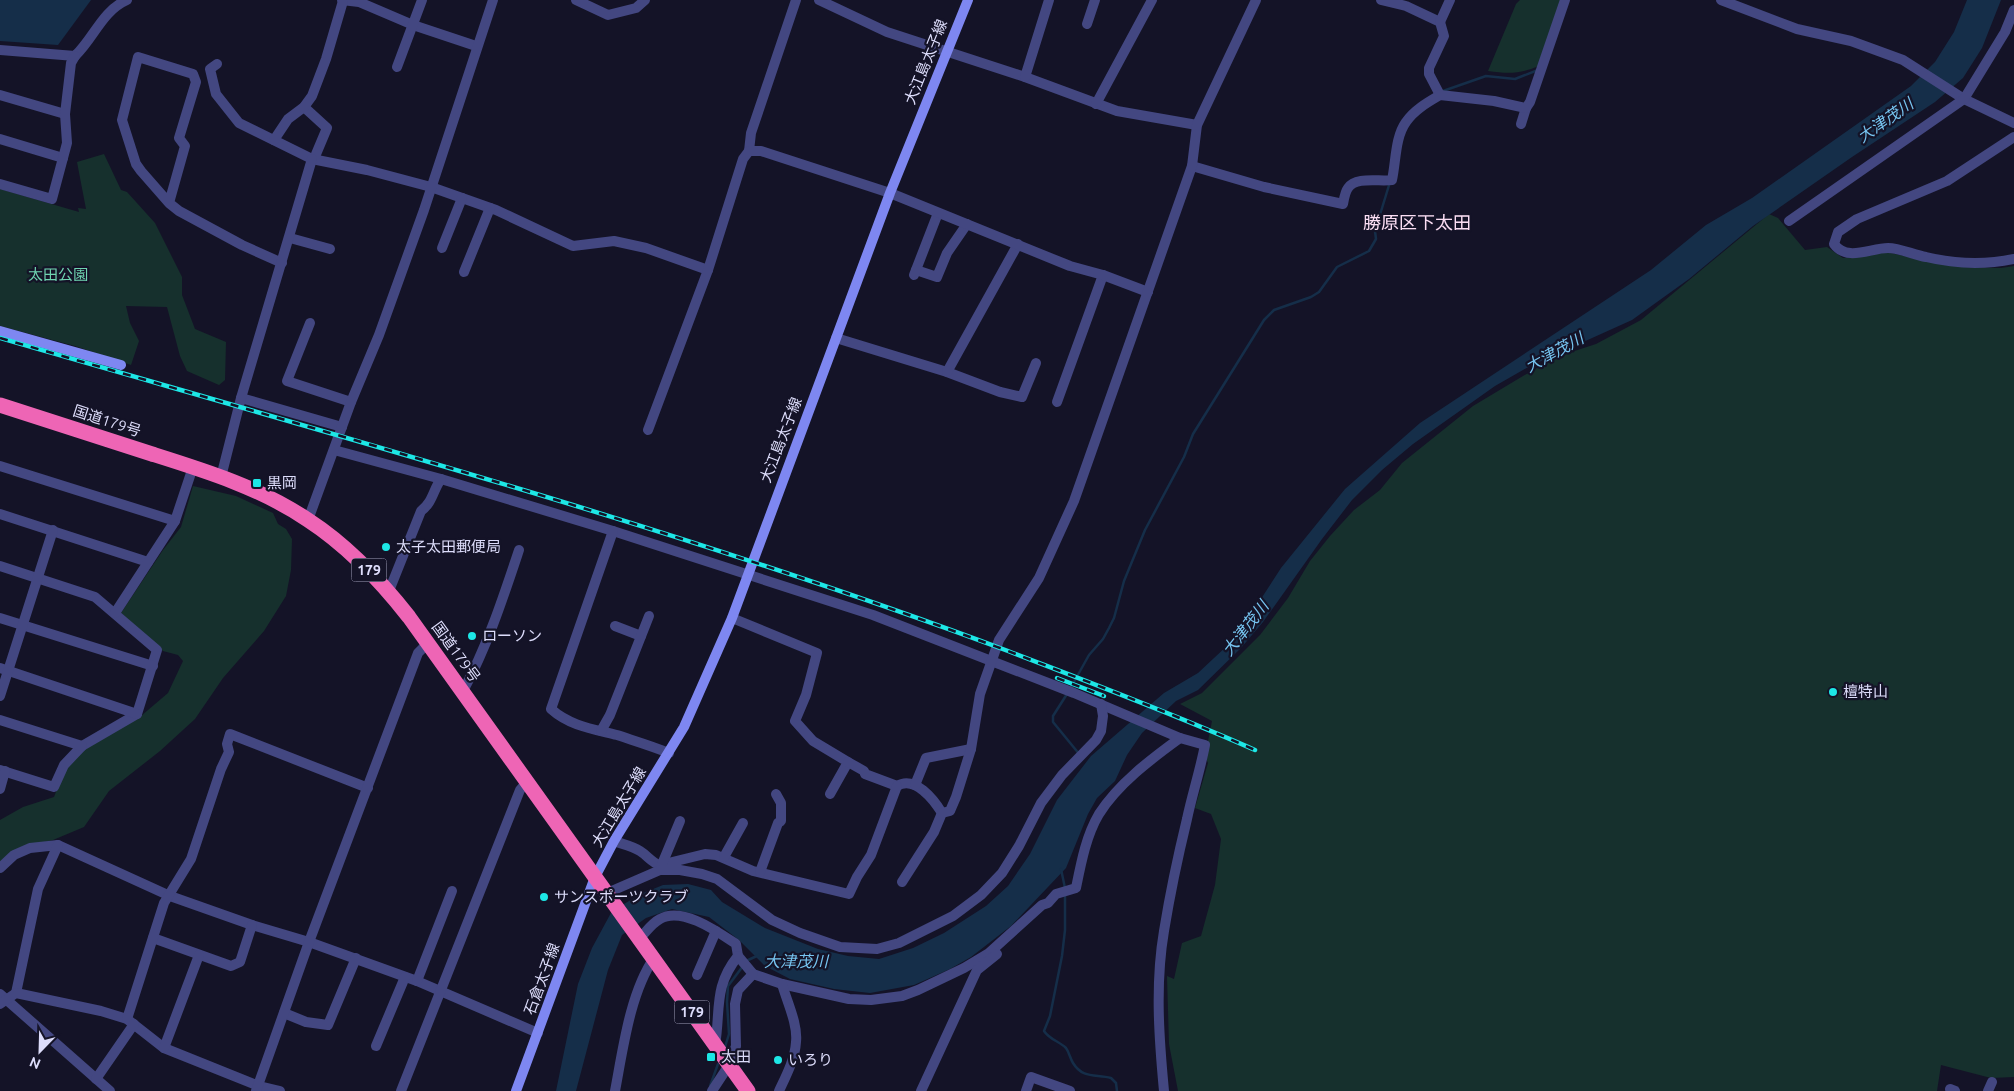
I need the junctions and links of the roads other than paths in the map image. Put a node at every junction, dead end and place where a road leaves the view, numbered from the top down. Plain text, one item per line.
1 (127, 0) edge
2 (342, 0) edge
3 (422, 0) edge
4 (492, 0) edge
5 (576, 0) edge
6 (644, 0) edge
7 (796, 0) edge
8 (819, 0) edge
9 (968, 0) edge
10 (1049, 0) edge
11 (1094, 0) edge
12 (1152, 0) edge
13 (1256, 0) edge
14 (1381, 0) edge
15 (1450, 0) edge
16 (1565, 0) edge
17 (1721, 0) edge
18 (2014, 10) edge
19 (1440, 22) junction
20 (1087, 24) dead end
21 (412, 25) junction
22 (476, 46) junction
23 (0, 50) edge
24 (945, 52) junction
25 (75, 56) junction
26 (216, 64) dead end
27 (397, 68) dead end
28 (1025, 77) junction
29 (1438, 91) junction
30 (0, 95) edge
31 (1964, 99) junction
32 (1096, 104) junction
33 (304, 107) junction
34 (1526, 108) junction
35 (65, 114) junction
36 (2014, 123) edge
37 (1521, 124) dead end
38 (1197, 125) junction
39 (2014, 137) edge
40 (0, 139) edge
41 (274, 140) junction
42 (750, 151) junction
43 (63, 158) junction
44 (313, 159) junction
45 (1192, 166) junction
46 (0, 184) edge
47 (431, 187) junction
48 (890, 193) junction
49 (462, 198) junction
50 (169, 203) junction
51 (490, 208) junction
52 (938, 213) junction
53 (1789, 221) dead end
54 (967, 224) junction
55 (290, 238) junction
56 (1018, 244) junction
57 (442, 248) dead end
58 (330, 249) dead end
59 (2014, 260) edge
60 (282, 263) junction
61 (708, 270) junction
62 (464, 272) dead end
63 (1103, 275) junction
64 (1148, 292) junction
65 (310, 323) dead end
66 (0, 331) edge
67 (836, 338) junction
68 (1036, 363) dead end
69 (122, 365) dead end
70 (947, 372) junction
71 (241, 398) junction
72 (351, 402) junction
73 (1057, 402) dead end
74 (0, 405) edge
75 (342, 427) junction
76 (648, 430) dead end
77 (334, 450) junction
78 (0, 466) edge
79 (193, 467) junction
80 (221, 477) junction
81 (441, 479) junction
82 (0, 514) edge
83 (308, 520) junction
84 (175, 521) junction
85 (53, 530) junction
86 (613, 531) junction
87 (519, 550) dead end
88 (148, 562) junction
89 (0, 566) edge
90 (748, 573) junction
91 (38, 578) junction
92 (388, 591) junction
93 (116, 613) junction
94 (649, 616) dead end
95 (0, 618) edge
96 (732, 618) junction
97 (22, 625) junction
98 (615, 626) dead end
99 (641, 636) junction
100 (428, 643) junction
101 (992, 660) junction
102 (153, 666) junction
103 (4, 670) edge
104 (463, 691) junction
105 (0, 696) edge
106 (1101, 704) junction
107 (137, 714) junction
108 (0, 720) edge
109 (601, 731) junction
110 (1180, 738) junction
111 (82, 746) junction
112 (971, 749) junction
113 (669, 753) junction
114 (848, 762) junction
115 (3, 771) edge
116 (527, 782) junction
117 (915, 785) junction
118 (897, 786) junction
119 (368, 788) junction
120 (0, 789) edge
121 (776, 794) dead end
122 (830, 794) dead end
123 (942, 813) junction
124 (680, 821) dead end
125 (743, 823) dead end
126 (614, 841) junction
127 (58, 845) junction
128 (724, 857) junction
129 (0, 868) edge
130 (660, 868) junction
131 (760, 872) junction
132 (595, 878) junction
133 (902, 882) dead end
134 (452, 891) dead end
135 (170, 896) junction
136 (609, 896) junction
137 (1048, 903) junction
138 (252, 926) junction
139 (716, 931) junction
140 (638, 936) junction
141 (153, 938) junction
142 (309, 942) junction
143 (200, 955) junction
144 (738, 956) junction
145 (356, 958) junction
146 (654, 958) junction
147 (753, 974) junction
148 (697, 975) dead end
149 (405, 977) junction
150 (417, 981) junction
151 (782, 984) junction
152 (441, 991) junction
153 (16, 993) junction
154 (2, 999) edge
155 (284, 1013) junction
156 (130, 1022) junction
157 (538, 1033) junction
158 (715, 1045) junction
159 (376, 1046) dead end
160 (164, 1048) junction
161 (730, 1065) junction
162 (96, 1078) junction
163 (258, 1088) edge
164 (110, 1091) edge
165 (280, 1091) edge
166 (401, 1091) edge
167 (516, 1091) edge
168 (616, 1091) edge
169 (712, 1091) edge
170 (748, 1091) edge
171 (779, 1091) edge
172 (921, 1091) edge
173 (1026, 1091) edge
174 (1070, 1091) edge
175 (1164, 1091) edge

1 - 25 street
2 - 21 street
2 - 33 street
3 - 21 street
4 - 22 street
5 - 6 street
7 - 42 street
8 - 24 street
9 - 24 main road, 大江島太子線
10 - 28 street
11 - 20 street
12 - 32 street
13 - 38 street
14 - 19 street
15 - 19 street
16 - 34 street
17 - 31 street
18 - 31 street
19 - 29 street
21 - 22 street
21 - 27 street
22 - 47 street
23 - 25 street
24 - 28 street
24 - 48 main road, 大江島太子線
25 - 35 street
26 - 41 street
28 - 32 street
29 - 34 street
29 - 45 street
30 - 35 street
31 - 36 street
31 - 53 street
32 - 38 street
33 - 41 street
33 - 44 street
34 - 37 street
35 - 43 street
38 - 45 street
39 - 59 street
40 - 43 street
41 - 44 street
42 - 48 street
42 - 61 street
43 - 46 street
44 - 47 street
44 - 55 street
45 - 64 street
47 - 49 street
47 - 72 street
48 - 52 street
48 - 67 main road, 大江島太子線
49 - 51 street
49 - 57 street
50 - 50 street
50 - 60 street
51 - 61 street
51 - 62 street
52 - 54 street
52 - 54 street
54 - 56 street
55 - 58 street
55 - 60 street
56 - 63 street
56 - 70 street
60 - 71 street
61 - 76 street
63 - 64 street
63 - 73 street
64 - 101 street
65 - 72 street
66 - 69 main road
67 - 70 street
67 - 90 main road, 大江島太子線
68 - 70 street
71 - 75 street
71 - 80 street
72 - 75 street
74 - 79 highway, 国道179号 / 179
75 - 77 street
77 - 81 street
77 - 83 street
78 - 84 street
79 - 80 highway, 国道179号 / 179
79 - 84 street
80 - 83 highway, 国道179号 / 179
81 - 86 street
81 - 92 street
82 - 85 street
83 - 92 highway, 国道179号 / 179
84 - 88 street
85 - 88 street
85 - 91 street
86 - 90 street
86 - 109 street
87 - 104 street
88 - 93 street
89 - 91 street
90 - 96 main road, 大江島太子線
90 - 101 street
91 - 93 street
91 - 97 street
92 - 100 highway, 国道179号 / 179
93 - 102 street
94 - 99 street
95 - 97 street
96 - 113 main road, 大江島太子線
96 - 114 street
97 - 102 street
97 - 103 street
98 - 99 street
99 - 109 street
100 - 104 highway, 国道179号 / 179
100 - 119 street
101 - 106 street
101 - 112 street
102 - 107 street
103 - 105 street
103 - 107 street
104 - 116 highway, 国道179号 / 179
106 - 110 street
106 - 130 street
107 - 111 street
108 - 111 street
109 - 113 street
110 - 137 street
110 - 175 street
111 - 115 street
112 - 117 street
112 - 123 street
113 - 126 main road, 大江島太子線
114 - 118 street
114 - 122 street
115 - 120 street
116 - 132 highway, 国道179号 / 179
116 - 152 street
117 - 118 street
117 - 123 street
118 - 131 street
119 - 135 street
119 - 142 street
121 - 131 street
123 - 133 street
124 - 130 street
125 - 128 street
126 - 130 street
126 - 132 main road, 大江島太子線
127 - 129 street
127 - 135 street
127 - 153 street
128 - 130 street
128 - 131 street
130 - 136 street
132 - 136 highway, 国道179号 / 179
132 - 157 main road, 石倉太子線
134 - 150 street
135 - 138 street
135 - 141 street
136 - 140 highway, 国道179号 / 179
137 - 151 street
137 - 172 street
138 - 142 street
138 - 143 street
139 - 140 street
139 - 144 street
139 - 148 street
140 - 146 highway, 国道179号 / 179
141 - 143 street
141 - 156 street
142 - 145 street
142 - 155 street
143 - 160 street
144 - 147 street
144 - 158 street
145 - 149 street
145 - 155 street
146 - 158 highway, 国道179号 / 179
146 - 168 street
147 - 151 street
147 - 161 street
149 - 150 street
149 - 159 street
150 - 152 street
151 - 171 street
152 - 157 street
152 - 166 street
153 - 154 street
153 - 156 street
154 - 162 street
155 - 163 street
156 - 160 street
156 - 162 street
157 - 167 main road, 石倉太子線
158 - 161 highway, 国道179号 / 179
160 - 163 street
161 - 169 street
161 - 170 highway, 国道179号 / 179
162 - 164 street
163 - 165 street
173 - 174 street

